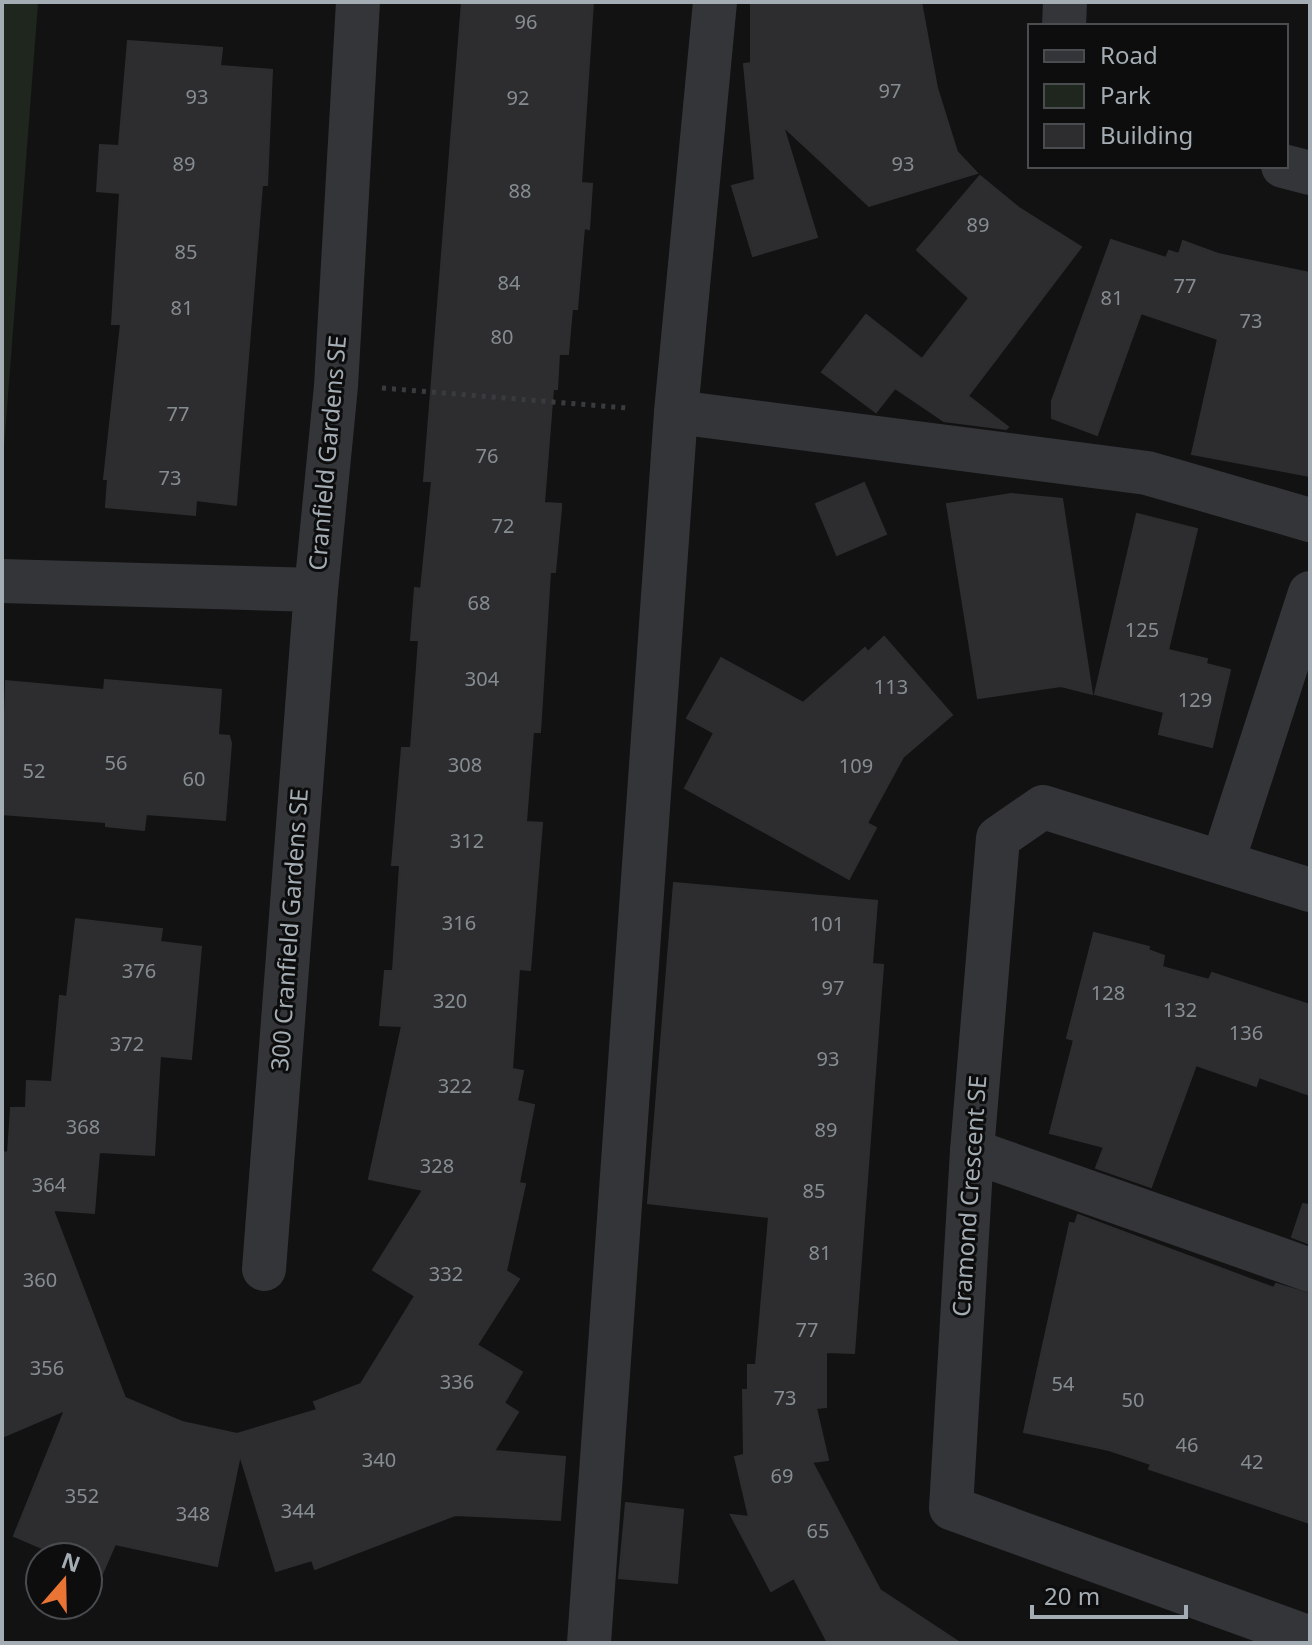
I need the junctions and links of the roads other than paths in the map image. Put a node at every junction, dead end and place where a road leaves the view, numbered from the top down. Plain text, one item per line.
1 (358, 2) edge
2 (715, 2) edge
3 (1065, 2) edge
4 (1064, 24) edge
5 (1288, 167) edge
6 (1310, 173) edge
7 (676, 412) junction
8 (1310, 520) edge
9 (2, 581) edge
10 (316, 590) junction
11 (1310, 593) edge
12 (1223, 861) junction
13 (1310, 890) edge
14 (972, 1151) junction
15 (264, 1269) dead end
16 (1310, 1270) edge
17 (1310, 1638) edge
18 (589, 1643) edge

1 - 10 street, Cranfield Gardens SE
2 - 7 street
3 - 4 street
5 - 6 street
7 - 8 street
7 - 18 street
9 - 10 street, Cranfield Gardens SE
10 - 15 street, 300 Cranfield Gardens SE
11 - 12 street
12 - 13 street, Cramond Crescent SE
12 - 14 street, Cramond Crescent SE
14 - 16 street
14 - 17 street, Cramond Crescent SE

